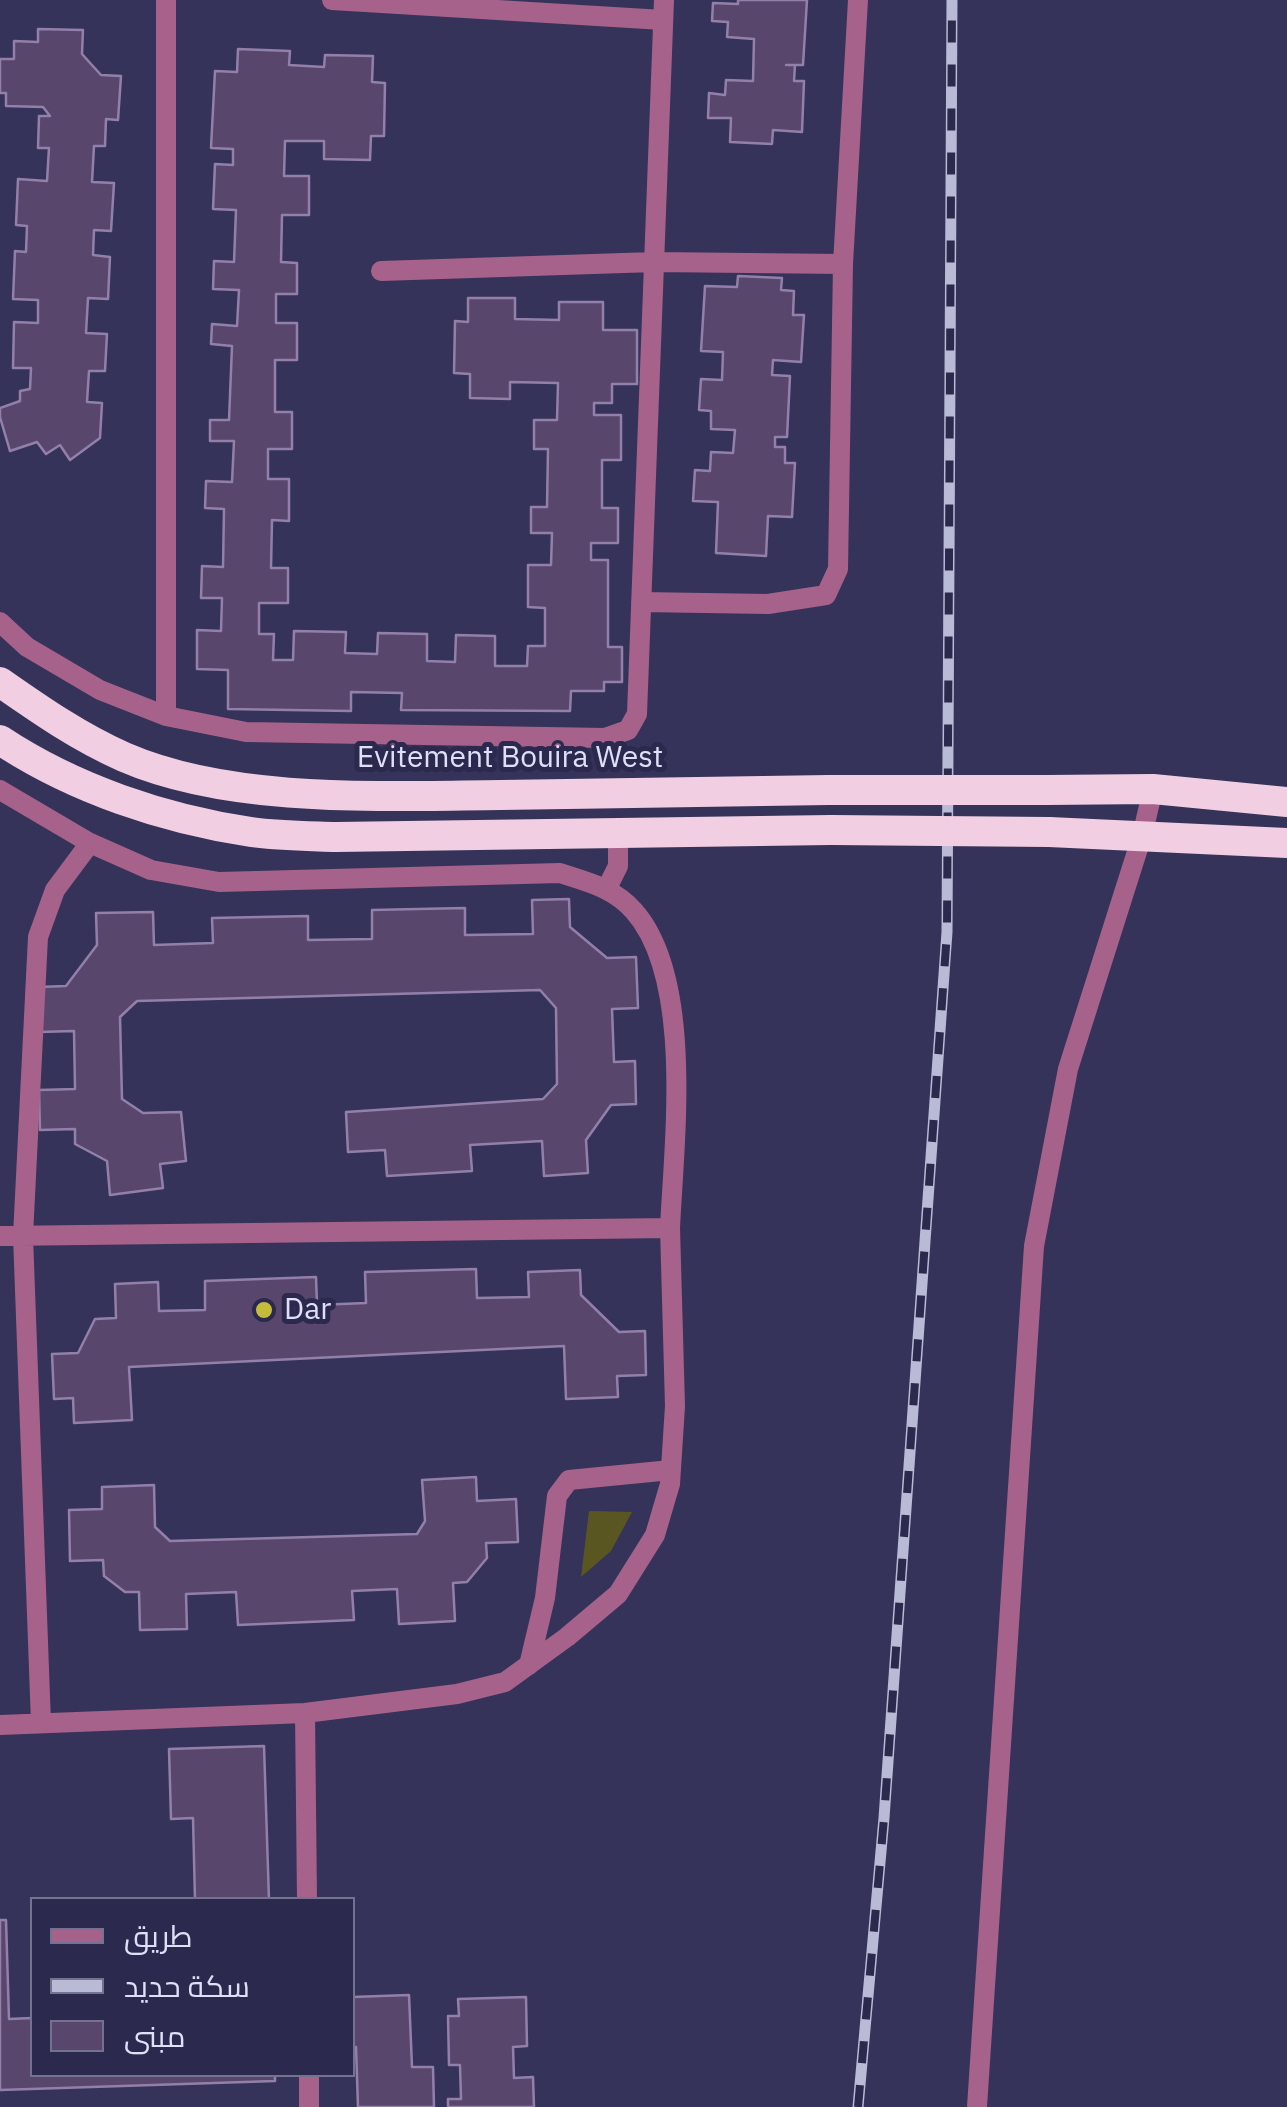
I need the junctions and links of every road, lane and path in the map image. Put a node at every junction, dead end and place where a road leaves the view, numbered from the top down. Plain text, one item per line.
1 (166, 0) edge
2 (332, 0) edge
3 (858, 0) edge
4 (664, 10) edge
5 (654, 262) junction
6 (844, 264) junction
7 (381, 272) dead end
8 (641, 602) junction
9 (0, 622) edge
10 (0, 682) edge
11 (166, 716) junction
12 (0, 740) edge
13 (1153, 789) junction
14 (0, 790) edge
15 (1287, 802) edge
16 (618, 833) junction
17 (1142, 836) junction
18 (90, 843) junction
19 (1287, 844) edge
20 (607, 888) junction
21 (670, 1228) junction
22 (0, 1236) edge
23 (23, 1236) junction
24 (671, 1470) junction
25 (529, 1665) junction
26 (305, 1712) junction
27 (41, 1724) junction
28 (0, 1725) edge
29 (307, 1897) edge
30 (309, 2077) edge
31 (309, 2107) edge
32 (977, 2107) edge

1 - 11 street
2 - 4 street
3 - 6 street
4 - 5 street
5 - 6 street
5 - 7 street
5 - 8 street
6 - 8 street
8 - 11 street
9 - 11 street
10 - 13 highway, Evitement Bouira West, bridge
12 - 16 highway
13 - 15 highway, Evitement Bouira West
13 - 17 street
14 - 18 street
16 - 17 highway, bridge
16 - 20 street
17 - 19 highway
17 - 32 street
18 - 20 street
18 - 23 street
20 - 21 street
21 - 23 street
21 - 24 street
22 - 23 street
23 - 27 street
24 - 25 street
24 - 25 street
25 - 26 street
26 - 27 street
26 - 29 street
27 - 28 street
30 - 31 street

